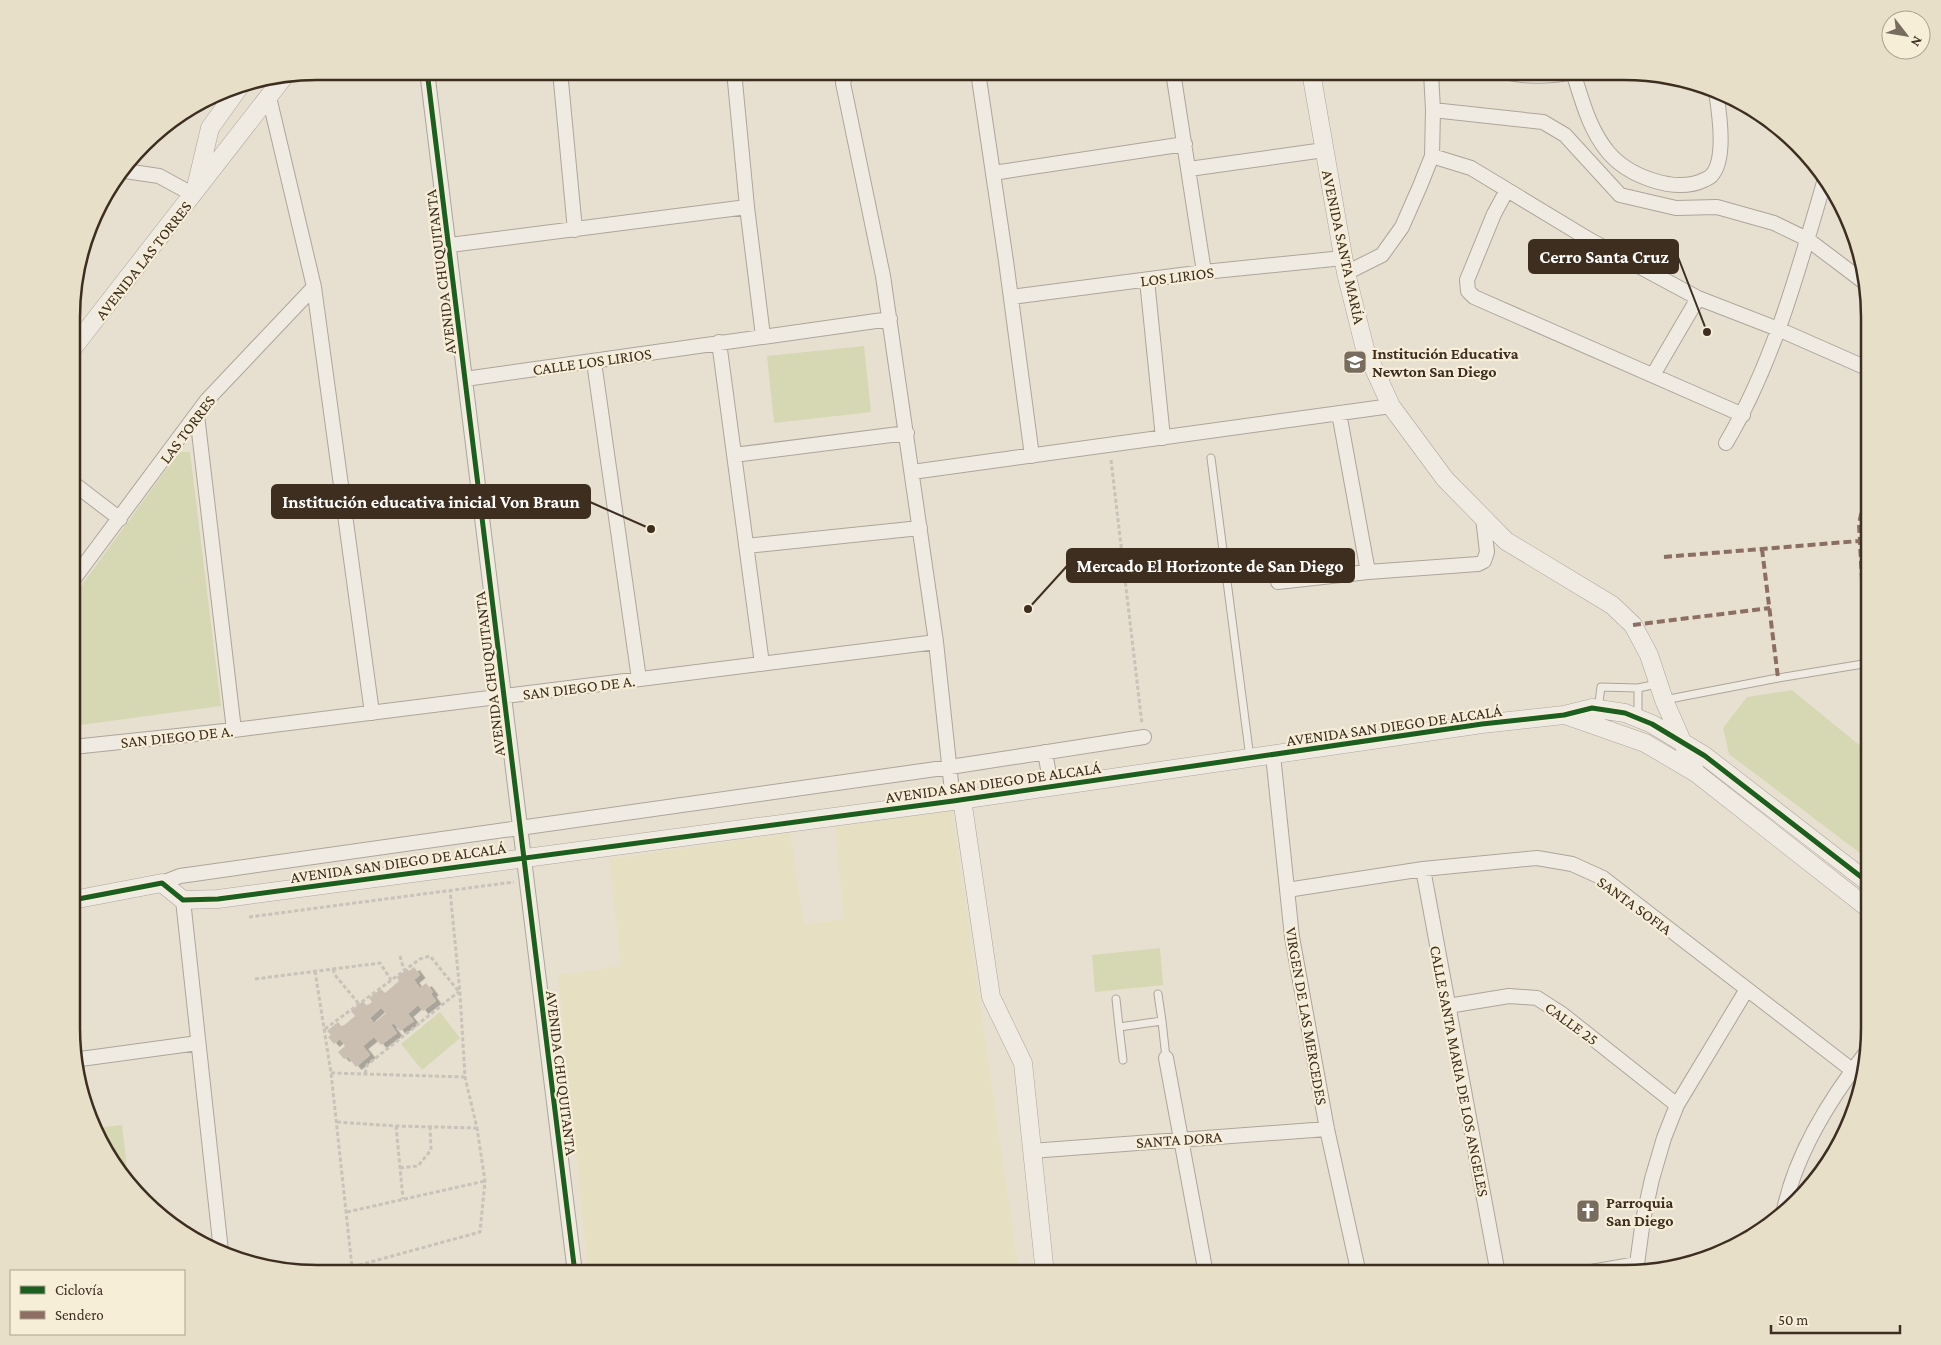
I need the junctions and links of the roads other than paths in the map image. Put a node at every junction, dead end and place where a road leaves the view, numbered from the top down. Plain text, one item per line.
1 (428, 80) edge
2 (561, 80) edge
3 (735, 80) edge
4 (844, 80) edge
5 (979, 80) edge
6 (1174, 80) edge
7 (1312, 80) edge
8 (1431, 80) edge
9 (1576, 80) edge
10 (279, 83) edge
11 (233, 96) edge
12 (269, 97) junction
13 (1717, 99) edge
14 (1433, 110) junction
15 (1185, 144) junction
16 (1324, 150) junction
17 (1432, 156) junction
18 (1189, 169) junction
19 (130, 172) edge
20 (994, 173) junction
21 (1822, 187) edge
22 (1507, 190) junction
23 (194, 195) junction
24 (747, 207) junction
25 (575, 230) junction
26 (1807, 239) junction
27 (450, 245) junction
28 (1345, 265) junction
29 (1204, 272) junction
30 (1857, 277) edge
31 (1146, 280) junction
32 (314, 287) junction
33 (1011, 297) junction
34 (1698, 298) junction
35 (890, 320) junction
36 (1778, 328) junction
37 (763, 336) junction
38 (80, 339) edge
39 (719, 342) junction
40 (594, 362) junction
41 (1861, 365) edge
42 (1653, 375) junction
43 (465, 379) junction
44 (1392, 406) junction
45 (1339, 413) junction
46 (1742, 415) junction
47 (197, 416) junction
48 (907, 433) junction
49 (1163, 438) junction
50 (1726, 443) dead end
51 (734, 455) junction
52 (1032, 456) junction
53 (1210, 458) dead end
54 (912, 472) junction
55 (80, 488) edge
56 (1483, 518) junction
57 (120, 519) junction
58 (920, 528) junction
59 (746, 546) junction
60 (80, 571) edge
61 (1368, 572) junction
62 (1278, 582) dead end
63 (936, 642) junction
64 (762, 664) junction
65 (1861, 664) edge
66 (639, 679) junction
67 (1638, 688) junction
68 (1661, 692) junction
69 (505, 696) junction
70 (1598, 709) junction
71 (372, 713) junction
72 (1564, 715) junction
73 (1638, 718) junction
74 (234, 730) junction
75 (1144, 737) road end
76 (1683, 742) junction
77 (80, 746) edge
78 (1045, 752) junction
79 (1273, 755) junction
80 (1250, 758) junction
81 (950, 767) junction
82 (1696, 773) junction
83 (1051, 786) junction
84 (958, 800) junction
85 (520, 829) junction
86 (523, 858) junction
87 (1423, 869) junction
88 (1861, 877) edge
89 (162, 883) junction
90 (1287, 890) junction
91 (80, 899) edge
92 (183, 900) junction
93 (1861, 903) edge
94 (1747, 990) junction
95 (1158, 994) dead end
96 (1116, 999) dead end
97 (1448, 1006) junction
98 (1162, 1021) junction
99 (1119, 1027) junction
100 (198, 1043) junction
101 (1166, 1058) joint
102 (82, 1059) edge
103 (1123, 1060) dead end
104 (1858, 1062) edge
105 (1852, 1070) junction
106 (1676, 1104) junction
107 (1327, 1129) junction
108 (1181, 1139) junction
109 (1031, 1151) junction
110 (1787, 1200) edge
111 (220, 1245) edge
112 (1635, 1264) edge
113 (574, 1265) edge
114 (1044, 1265) edge
115 (1204, 1265) edge
116 (1357, 1265) edge
117 (1496, 1265) edge

1 - 27 street, AVENIDA CHUQUITANTA
2 - 25 street
3 - 24 street
4 - 35 street
5 - 20 street
6 - 15 street
7 - 16 street, AVENIDA SANTA MARÍA
8 - 14 street
9 - 13 street
10 - 12 street, AVENIDA LAS TORRES
11 - 23 street, AVENIDA LAS TORRES
12 - 23 street, AVENIDA LAS TORRES
12 - 32 street
14 - 17 street
14 - 26 street
15 - 18 street
15 - 20 street
16 - 18 street
16 - 28 street, AVENIDA SANTA MARÍA
17 - 22 street
17 - 28 street
18 - 29 street
19 - 23 street
20 - 33 street
21 - 26 street
22 - 34 street
22 - 42 street
23 - 38 street, AVENIDA LAS TORRES
24 - 25 street
24 - 37 street
25 - 27 street
26 - 30 street
26 - 36 street
27 - 43 street, AVENIDA CHUQUITANTA
28 - 29 street, LOS LIRIOS
28 - 44 street, AVENIDA SANTA MARÍA
29 - 31 street, LOS LIRIOS
31 - 33 street, LOS LIRIOS
31 - 49 street
32 - 47 street, LAS TORRES
32 - 71 street
33 - 52 street
34 - 36 street
34 - 42 street
35 - 37 street, CALLE LOS LIRIOS
35 - 48 street
36 - 41 street
36 - 46 street
37 - 39 street, CALLE LOS LIRIOS
39 - 40 street, CALLE LOS LIRIOS
39 - 51 street
40 - 43 street, CALLE LOS LIRIOS
40 - 66 street
42 - 46 street
43 - 69 street, AVENIDA CHUQUITANTA
44 - 45 street
44 - 56 street, AVENIDA SANTA MARÍA
45 - 49 street
45 - 61 street
46 - 50 street
47 - 57 street, LAS TORRES
47 - 74 street
48 - 51 street
48 - 54 street
49 - 52 street
51 - 59 street
52 - 54 street
53 - 80 lane
54 - 58 street
55 - 57 street
56 - 61 street
56 - 68 street, AVENIDA SANTA MARÍA
57 - 60 street, LAS TORRES
58 - 59 street
58 - 63 street
59 - 64 street
61 - 62 street
63 - 64 street, SAN DIEGO DE A.
63 - 81 street
64 - 66 street, SAN DIEGO DE A.
65 - 68 lane
66 - 69 street, SAN DIEGO DE A.
67 - 68 lane
67 - 70 lane
67 - 73 lane
68 - 76 street, AVENIDA SANTA MARÍA
69 - 71 street, SAN DIEGO DE A.
69 - 85 street, AVENIDA CHUQUITANTA
70 - 72 street, AVENIDA SAN DIEGO DE ALCALÁ
70 - 73 street, AVENIDA SAN DIEGO DE ALCALÁ
71 - 74 street, SAN DIEGO DE A.
72 - 79 street, AVENIDA SAN DIEGO DE ALCALÁ
72 - 82 street, AVENIDA SAN DIEGO DE ALCALÁ
73 - 76 street, AVENIDA SAN DIEGO DE ALCALÁ
74 - 77 street, SAN DIEGO DE A.
75 - 78 street, AVENIDA SAN DIEGO DE ALCALÁ
76 - 82 street, AVENIDA SANTA MARÍA
76 - 88 street, AVENIDA SAN DIEGO DE ALCALÁ
78 - 81 street, AVENIDA SAN DIEGO DE ALCALÁ
78 - 83 street
79 - 80 street, AVENIDA SAN DIEGO DE ALCALÁ
79 - 90 street, VIRGEN DE LAS MERCEDES
80 - 83 street, AVENIDA SAN DIEGO DE ALCALÁ
81 - 84 street
81 - 85 street, AVENIDA SAN DIEGO DE ALCALÁ
82 - 93 street, AVENIDA SAN DIEGO DE ALCALÁ
83 - 84 street, AVENIDA SAN DIEGO DE ALCALÁ
84 - 86 street, AVENIDA SAN DIEGO DE ALCALÁ
84 - 109 street
85 - 86 street, AVENIDA CHUQUITANTA
85 - 89 street, AVENIDA SAN DIEGO DE ALCALÁ
86 - 92 street, AVENIDA SAN DIEGO DE ALCALÁ
86 - 113 street, AVENIDA CHUQUITANTA
87 - 90 street, SANTA SOFIA
87 - 94 street, SANTA SOFIA
87 - 97 street, CALLE SANTA MARIA DE LOS ANGELES
89 - 91 street, AVENIDA SAN DIEGO DE ALCALÁ
89 - 92 street
90 - 107 street, VIRGEN DE LAS MERCEDES
92 - 100 street
94 - 105 street, SANTA SOFIA
94 - 106 street
95 - 98 lane
96 - 99 lane
97 - 106 street, CALLE 25
97 - 117 street, CALLE SANTA MARIA DE LOS ANGELES
98 - 99 lane
98 - 101 lane
99 - 103 lane
100 - 102 street
100 - 111 street
101 - 108 street
104 - 105 street
105 - 110 street
106 - 112 street
107 - 108 street, SANTA DORA
107 - 116 street, VIRGEN DE LAS MERCEDES
108 - 109 street, SANTA DORA
108 - 115 street
109 - 114 street

